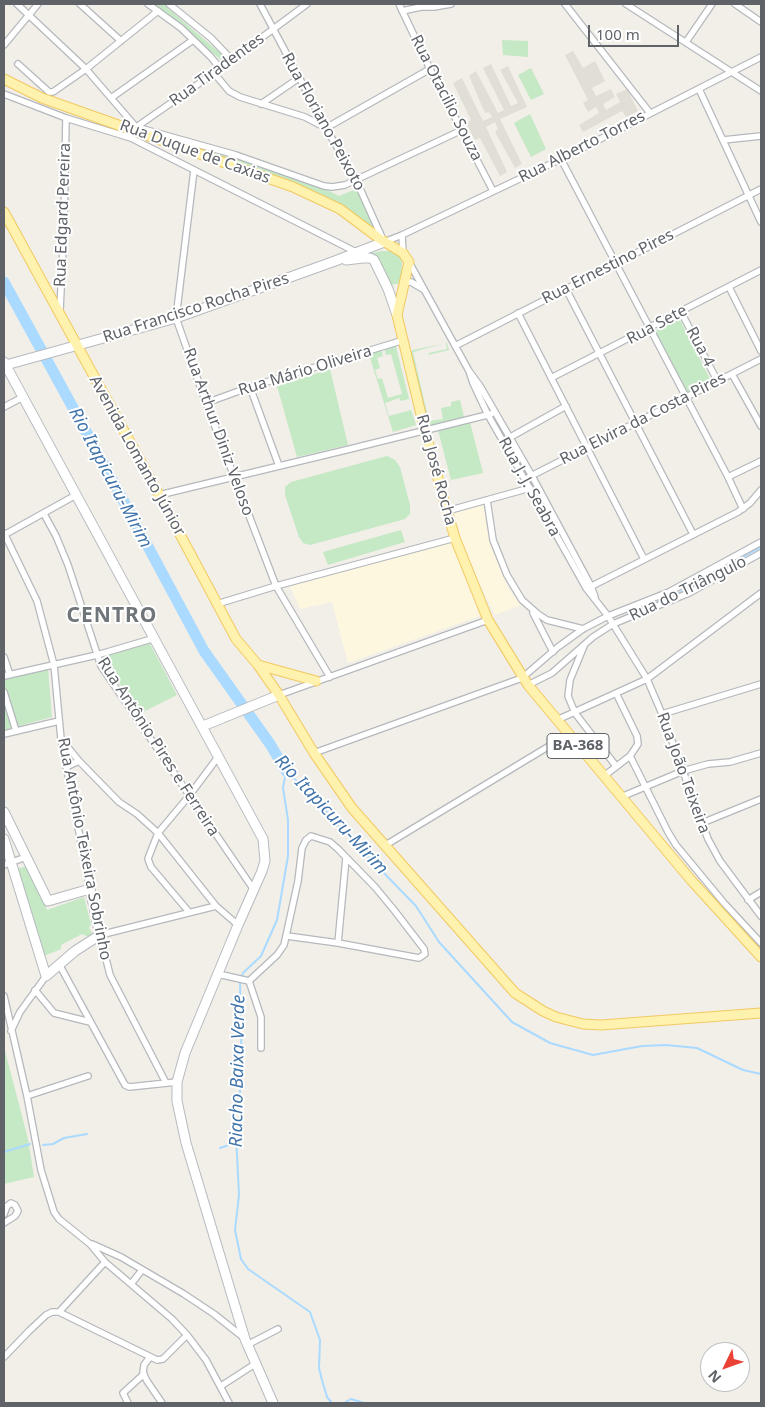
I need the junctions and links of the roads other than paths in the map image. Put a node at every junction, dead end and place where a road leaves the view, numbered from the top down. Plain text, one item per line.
1 (17, 4) edge
2 (38, 4) edge
3 (80, 4) edge
4 (148, 4) edge
5 (169, 4) edge
6 (260, 4) edge
7 (307, 4) edge
8 (399, 4) edge
9 (451, 4) edge
10 (565, 4) edge
11 (626, 4) edge
12 (712, 4) edge
13 (735, 4) edge
14 (421, 5) edge
15 (158, 11) junction
16 (402, 11) junction
17 (30, 15) junction
18 (189, 20) junction
19 (761, 22) edge
20 (181, 28) junction
21 (272, 29) junction
22 (193, 40) junction
23 (121, 41) junction
24 (686, 42) junction
25 (4, 44) edge
26 (761, 57) edge
27 (232, 60) junction
28 (18, 64) dead end
29 (220, 68) junction
30 (86, 69) junction
31 (430, 69) junction
32 (732, 72) junction
33 (214, 73) junction
34 (299, 78) junction
35 (4, 79) edge
36 (699, 89) junction
37 (761, 91) edge
38 (4, 94) edge
39 (111, 98) junction
40 (261, 104) junction
41 (650, 113) junction
42 (66, 118) junction
43 (326, 128) junction
44 (462, 130) junction
45 (133, 132) junction
46 (761, 136) edge
47 (723, 140) junction
48 (561, 160) junction
49 (194, 170) junction
50 (356, 180) junction
51 (761, 189) edge
52 (493, 191) junction
53 (750, 194) junction
54 (4, 212) edge
55 (761, 222) edge
56 (402, 235) junction
57 (382, 240) junction
58 (356, 252) junction
59 (404, 253) junction
60 (336, 261) junction
61 (409, 262) junction
62 (615, 264) junction
63 (761, 270) edge
64 (404, 282) junction
65 (729, 287) junction
66 (566, 289) junction
67 (425, 290) junction
68 (681, 312) junction
69 (60, 313) junction
70 (518, 314) junction
71 (397, 315) junction
72 (176, 318) junction
73 (649, 330) junction
74 (404, 340) junction
75 (455, 346) junction
76 (73, 347) junction
77 (761, 351) edge
78 (600, 354) junction
79 (761, 360) edge
80 (8, 363) edge
81 (469, 371) junction
82 (732, 374) junction
83 (552, 378) junction
84 (718, 382) junction
85 (250, 386) junction
86 (23, 397) junction
87 (685, 398) junction
88 (206, 403) junction
89 (566, 406) junction
90 (4, 407) edge
91 (496, 412) junction
92 (488, 415) junction
93 (636, 423) junction
94 (761, 426) edge
95 (425, 431) junction
96 (510, 437) junction
97 (503, 441) junction
98 (587, 447) junction
99 (761, 461) edge
100 (279, 466) junction
101 (234, 476) junction
102 (532, 476) junction
103 (728, 477) junction
104 (525, 479) junction
105 (530, 488) junction
106 (761, 490) edge
107 (159, 495) junction
108 (76, 496) junction
109 (487, 500) junction
110 (743, 509) junction
111 (447, 510) junction
112 (44, 514) junction
113 (4, 534) edge
114 (693, 534) junction
115 (455, 538) junction
116 (761, 542) edge
117 (570, 553) junction
118 (761, 553) edge
119 (644, 559) junction
120 (276, 586) junction
121 (589, 587) junction
122 (761, 593) edge
123 (217, 604) junction
124 (531, 609) junction
125 (608, 616) junction
126 (488, 620) junction
127 (613, 624) junction
128 (584, 629) junction
129 (155, 638) junction
130 (584, 644) junction
131 (553, 652) junction
132 (97, 655) junction
133 (4, 657) edge
134 (54, 665) junction
135 (258, 665) junction
136 (7, 676) edge
137 (330, 677) junction
138 (647, 679) junction
139 (316, 681) junction
140 (525, 682) junction
141 (761, 684) edge
142 (4, 692) edge
143 (616, 693) junction
144 (275, 697) junction
145 (575, 713) junction
146 (662, 714) junction
147 (557, 720) junction
148 (59, 721) junction
149 (203, 726) junction
150 (16, 731) junction
151 (4, 734) edge
152 (569, 734) junction
153 (61, 739) junction
154 (314, 753) junction
155 (761, 753) edge
156 (630, 756) junction
157 (218, 757) junction
158 (79, 761) junction
159 (616, 766) junction
160 (66, 767) junction
161 (683, 771) junction
162 (604, 776) junction
163 (644, 786) junction
164 (189, 796) junction
165 (621, 797) junction
166 (761, 799) edge
167 (4, 812) edge
168 (702, 823) junction
169 (158, 833) junction
170 (4, 839) edge
171 (676, 845) junction
172 (384, 846) junction
173 (666, 851) junction
174 (26, 857) junction
175 (346, 858) junction
176 (7, 864) edge
177 (90, 889) junction
178 (254, 890) junction
179 (761, 892) edge
180 (748, 900) junction
181 (724, 903) junction
182 (216, 906) junction
183 (717, 910) junction
184 (189, 912) junction
185 (761, 916) edge
186 (238, 925) junction
187 (100, 935) junction
188 (287, 936) junction
189 (338, 942) junction
190 (761, 943) edge
191 (761, 957) edge
192 (59, 964) junction
193 (218, 974) junction
194 (46, 976) junction
195 (244, 980) junction
196 (35, 990) junction
197 (4, 996) edge
198 (761, 1013) edge
199 (90, 1022) junction
200 (11, 1031) junction
201 (4, 1033) edge
202 (261, 1048) dead end
203 (88, 1076) dead end
204 (177, 1082) junction
205 (166, 1083) junction
206 (27, 1096) junction
207 (4, 1214) edge
208 (4, 1223) edge
209 (90, 1244) junction
210 (106, 1250) junction
211 (103, 1260) junction
212 (142, 1270) junction
213 (131, 1284) junction
214 (59, 1312) junction
215 (278, 1329) dead end
216 (187, 1335) junction
217 (246, 1342) junction
218 (150, 1357) junction
219 (4, 1358) edge
220 (255, 1364) junction
221 (144, 1374) junction
222 (221, 1386) junction
223 (128, 1403) edge
224 (162, 1403) edge
225 (229, 1403) edge
226 (273, 1403) edge

1 - 17 street
2 - 17 street
3 - 23 street
4 - 15 street
5 - 18 street
6 - 21 street, Rua Floriano Peixoto
7 - 21 street, Rua Tiradentes
8 - 16 street, Rua Otacilio Souza
9 - 14 street
10 - 41 street
11 - 24 street
12 - 24 street
13 - 19 street
14 - 16 street
15 - 20 street
15 - 23 street
16 - 31 street, Rua Otacilio Souza
17 - 25 street
17 - 30 street
18 - 20 street
18 - 27 street
20 - 22 street
21 - 27 street, Rua Tiradentes
21 - 34 street, Rua Floriano Peixoto
22 - 29 street
22 - 39 street
23 - 30 street
24 - 32 street
26 - 32 street, Rua Alberto Torres
27 - 29 street, Rua Tiradentes
28 - 30 street
29 - 33 street, Rua Tiradentes
30 - 39 street
31 - 43 street
31 - 44 street, Rua Otacilio Souza
32 - 36 street, Rua Alberto Torres
32 - 37 street
33 - 40 street
33 - 45 street, Rua Tiradentes
34 - 40 street
34 - 43 street, Rua Floriano Peixoto
35 - 45 main road, Rua Duque de Caxias
36 - 41 street, Rua Alberto Torres
36 - 47 street
38 - 42 street, Rua Duque de Caxias
39 - 45 street
40 - 43 street
41 - 48 street, Rua Alberto Torres
42 - 45 street, Rua Duque de Caxias
42 - 69 street, Rua Edgard Pereira
43 - 50 street, Rua Floriano Peixoto
44 - 50 street, Rua Duque de Caxias
44 - 52 street, Rua Otacilio Souza
45 - 49 street, Rua Duque de Caxias
45 - 50 street, Rua Duque de Caxias
45 - 57 main road, Rua Duque de Caxias
46 - 47 street
47 - 53 street
48 - 52 street, Rua Alberto Torres
48 - 62 street
49 - 58 street, Rua Duque de Caxias
49 - 72 street, Rua Arthur Diniz Veloso
50 - 57 street, Rua Floriano Peixoto
51 - 53 street, Rua Ernestino Pires
52 - 56 street, Rua Alberto Torres
53 - 55 street
53 - 62 street, Rua Ernestino Pires
54 - 69 main road, Avenida Lomanto Júnior
56 - 57 street, Rua Francisco Rocha Pires
56 - 59 street
57 - 58 main road, Rua Francisco Rocha Pires
57 - 59 main road, Rua Duque de Caxias
58 - 60 main road, Rua Francisco Rocha Pires
59 - 61 main road
60 - 71 main road
60 - 72 main road, Rua Francisco Rocha Pires
61 - 64 main road
61 - 67 street, Rua J. J. Seabra
62 - 66 street, Rua Ernestino Pires
62 - 73 street
63 - 65 street, Rua Sete
64 - 67 street
64 - 71 main road
65 - 68 street, Rua Sete
65 - 77 street
66 - 70 street, Rua Ernestino Pires
66 - 78 street
67 - 75 street, Rua J. J. Seabra
68 - 73 street, Rua Sete
68 - 84 street, Rua 4
69 - 76 main road, Avenida Lomanto Júnior
70 - 75 street, Rua Ernestino Pires
70 - 83 street
71 - 74 main road, Rua José Rocha
72 - 76 main road, Rua Francisco Rocha Pires
72 - 88 street, Rua Arthur Diniz Veloso
73 - 78 street, Rua Sete
73 - 87 street
74 - 85 street, Rua Mário Oliveira
74 - 95 main road, Rua José Rocha
75 - 81 street, Rua J. J. Seabra
76 - 80 main road, Rua Francisco Rocha Pires
76 - 107 main road, Avenida Lomanto Júnior
78 - 83 street, Rua Sete
78 - 93 street
79 - 82 street, Rua Elvira da Costa Pires
80 - 86 main road
81 - 91 street, Rua J. J. Seabra
81 - 92 street, Rua J. J. Seabra
82 - 84 street, Rua Elvira da Costa Pires
82 - 94 street
83 - 89 street
84 - 87 street, Rua Elvira da Costa Pires
85 - 88 street, Rua Mário Oliveira
85 - 100 street
86 - 90 street
86 - 108 main road
87 - 93 street, Rua Elvira da Costa Pires
87 - 103 street
88 - 101 street, Rua Arthur Diniz Veloso
89 - 96 street
89 - 98 street
91 - 92 street
91 - 96 street, Rua J. J. Seabra
92 - 95 street
92 - 97 street, Rua J. J. Seabra
93 - 98 street, Rua Elvira da Costa Pires
93 - 114 street
95 - 100 street
95 - 111 main road, Rua José Rocha / BA-368
96 - 97 street
96 - 102 street, Rua J. J. Seabra
97 - 104 street, Rua J. J. Seabra
98 - 102 street, Rua Elvira da Costa Pires
98 - 119 street
99 - 103 street
100 - 101 street
101 - 107 street
101 - 120 street, Rua Arthur Diniz Veloso
102 - 104 street, Rua Elvira da Costa Pires
102 - 117 street, Rua J. J. Seabra
103 - 110 street
104 - 105 street, Rua J. J. Seabra
105 - 109 street
105 - 117 street, Rua J. J. Seabra
106 - 110 street
107 - 123 main road, Avenida Lomanto Júnior
108 - 112 street
108 - 129 main road
109 - 111 street
109 - 124 street
110 - 114 street
111 - 115 main road, Rua José Rocha / BA-368
112 - 113 street
112 - 132 street, Rua Antônio Pires e Ferreira
113 - 134 street, Rua Antônio Teixeira Sobrinho
114 - 119 street
115 - 120 street
115 - 126 main road, Rua José Rocha / BA-368
116 - 125 street, Rua do Triângulo
117 - 121 street, Rua J. J. Seabra
118 - 127 street, Rua do Triângulo
119 - 121 street
120 - 123 street
120 - 137 street, Rua Arthur Diniz Veloso
121 - 125 street, Rua J. J. Seabra
122 - 138 street
123 - 135 main road, Avenida Lomanto Júnior
124 - 128 street
124 - 131 street
125 - 127 street, Rua J. J. Seabra
125 - 128 street, Rua do Triângulo
126 - 137 street
126 - 140 main road, BA-368
127 - 130 street, Rua do Triângulo
127 - 138 street, Rua João Teixeira
128 - 131 street, Rua do Triângulo
129 - 132 street
129 - 149 main road
130 - 140 street, Rua do Triângulo
130 - 145 street
131 - 140 street, Rua do Triângulo
132 - 134 street
132 - 164 street, Rua Antônio Pires e Ferreira
133 - 136 street
134 - 136 street
134 - 148 street, Rua Antônio Teixeira Sobrinho
135 - 139 main road
135 - 144 main road, Avenida Lomanto Júnior
137 - 139 street
138 - 143 street
138 - 146 street, Rua João Teixeira
139 - 144 street
140 - 147 main road, BA-368
140 - 154 street
141 - 146 street
142 - 150 street
143 - 145 street
143 - 156 street
144 - 149 main road
144 - 154 main road, Avenida Lomanto Júnior
145 - 147 street
145 - 159 street
146 - 161 street, Rua João Teixeira
147 - 152 main road, BA-368
148 - 150 street
148 - 153 street, Rua Antônio Teixeira Sobrinho
149 - 157 main road
150 - 151 street
152 - 162 main road, BA-368
152 - 172 street
153 - 158 street
153 - 160 street, Rua Antônio Teixeira Sobrinho
154 - 172 main road, Avenida Lomanto Júnior
155 - 161 street
156 - 159 street
156 - 163 street
157 - 164 street
157 - 178 main road
158 - 160 street
158 - 169 street
159 - 162 street
160 - 177 street, Rua Antônio Teixeira Sobrinho
161 - 163 street
161 - 168 street, Rua João Teixeira
162 - 165 main road, BA-368
163 - 165 street
163 - 171 street
164 - 169 street
164 - 178 street, Rua Antônio Pires e Ferreira
165 - 173 main road, BA-368
166 - 168 street
167 - 174 main road
168 - 180 street, Rua João Teixeira
169 - 182 street
169 - 184 street
170 - 176 main road
171 - 173 street
171 - 181 street
172 - 198 main road, Avenida Lomanto Júnior
173 - 183 main road, BA-368
174 - 176 street
174 - 177 main road
175 - 188 street
175 - 189 street
175 - 189 street
176 - 194 main road
177 - 187 main road, Rua Antônio Teixeira Sobrinho
178 - 186 main road
179 - 180 street
180 - 185 street, Rua João Teixeira
181 - 183 street
181 - 190 street
182 - 184 street
182 - 186 street
183 - 191 main road, BA-368
184 - 187 street
186 - 193 main road
187 - 192 main road
187 - 205 street, Rua Antônio Teixeira Sobrinho
188 - 189 street
188 - 195 street
192 - 194 main road
192 - 199 street
193 - 195 street
193 - 204 main road
194 - 196 street
195 - 202 street
196 - 199 street
196 - 200 street
197 - 200 street
199 - 205 street
200 - 201 street
200 - 206 street
203 - 206 street
204 - 205 street
204 - 217 main road
206 - 209 street
207 - 208 street
209 - 210 street
209 - 211 street
210 - 211 street
210 - 212 street
211 - 213 street
211 - 214 street
212 - 213 street
212 - 217 street
213 - 216 street
214 - 218 street
214 - 219 street
215 - 217 street
216 - 218 street
216 - 222 street
217 - 220 main road
218 - 221 street
220 - 222 street
220 - 226 main road
221 - 223 street
221 - 224 street
222 - 225 street

